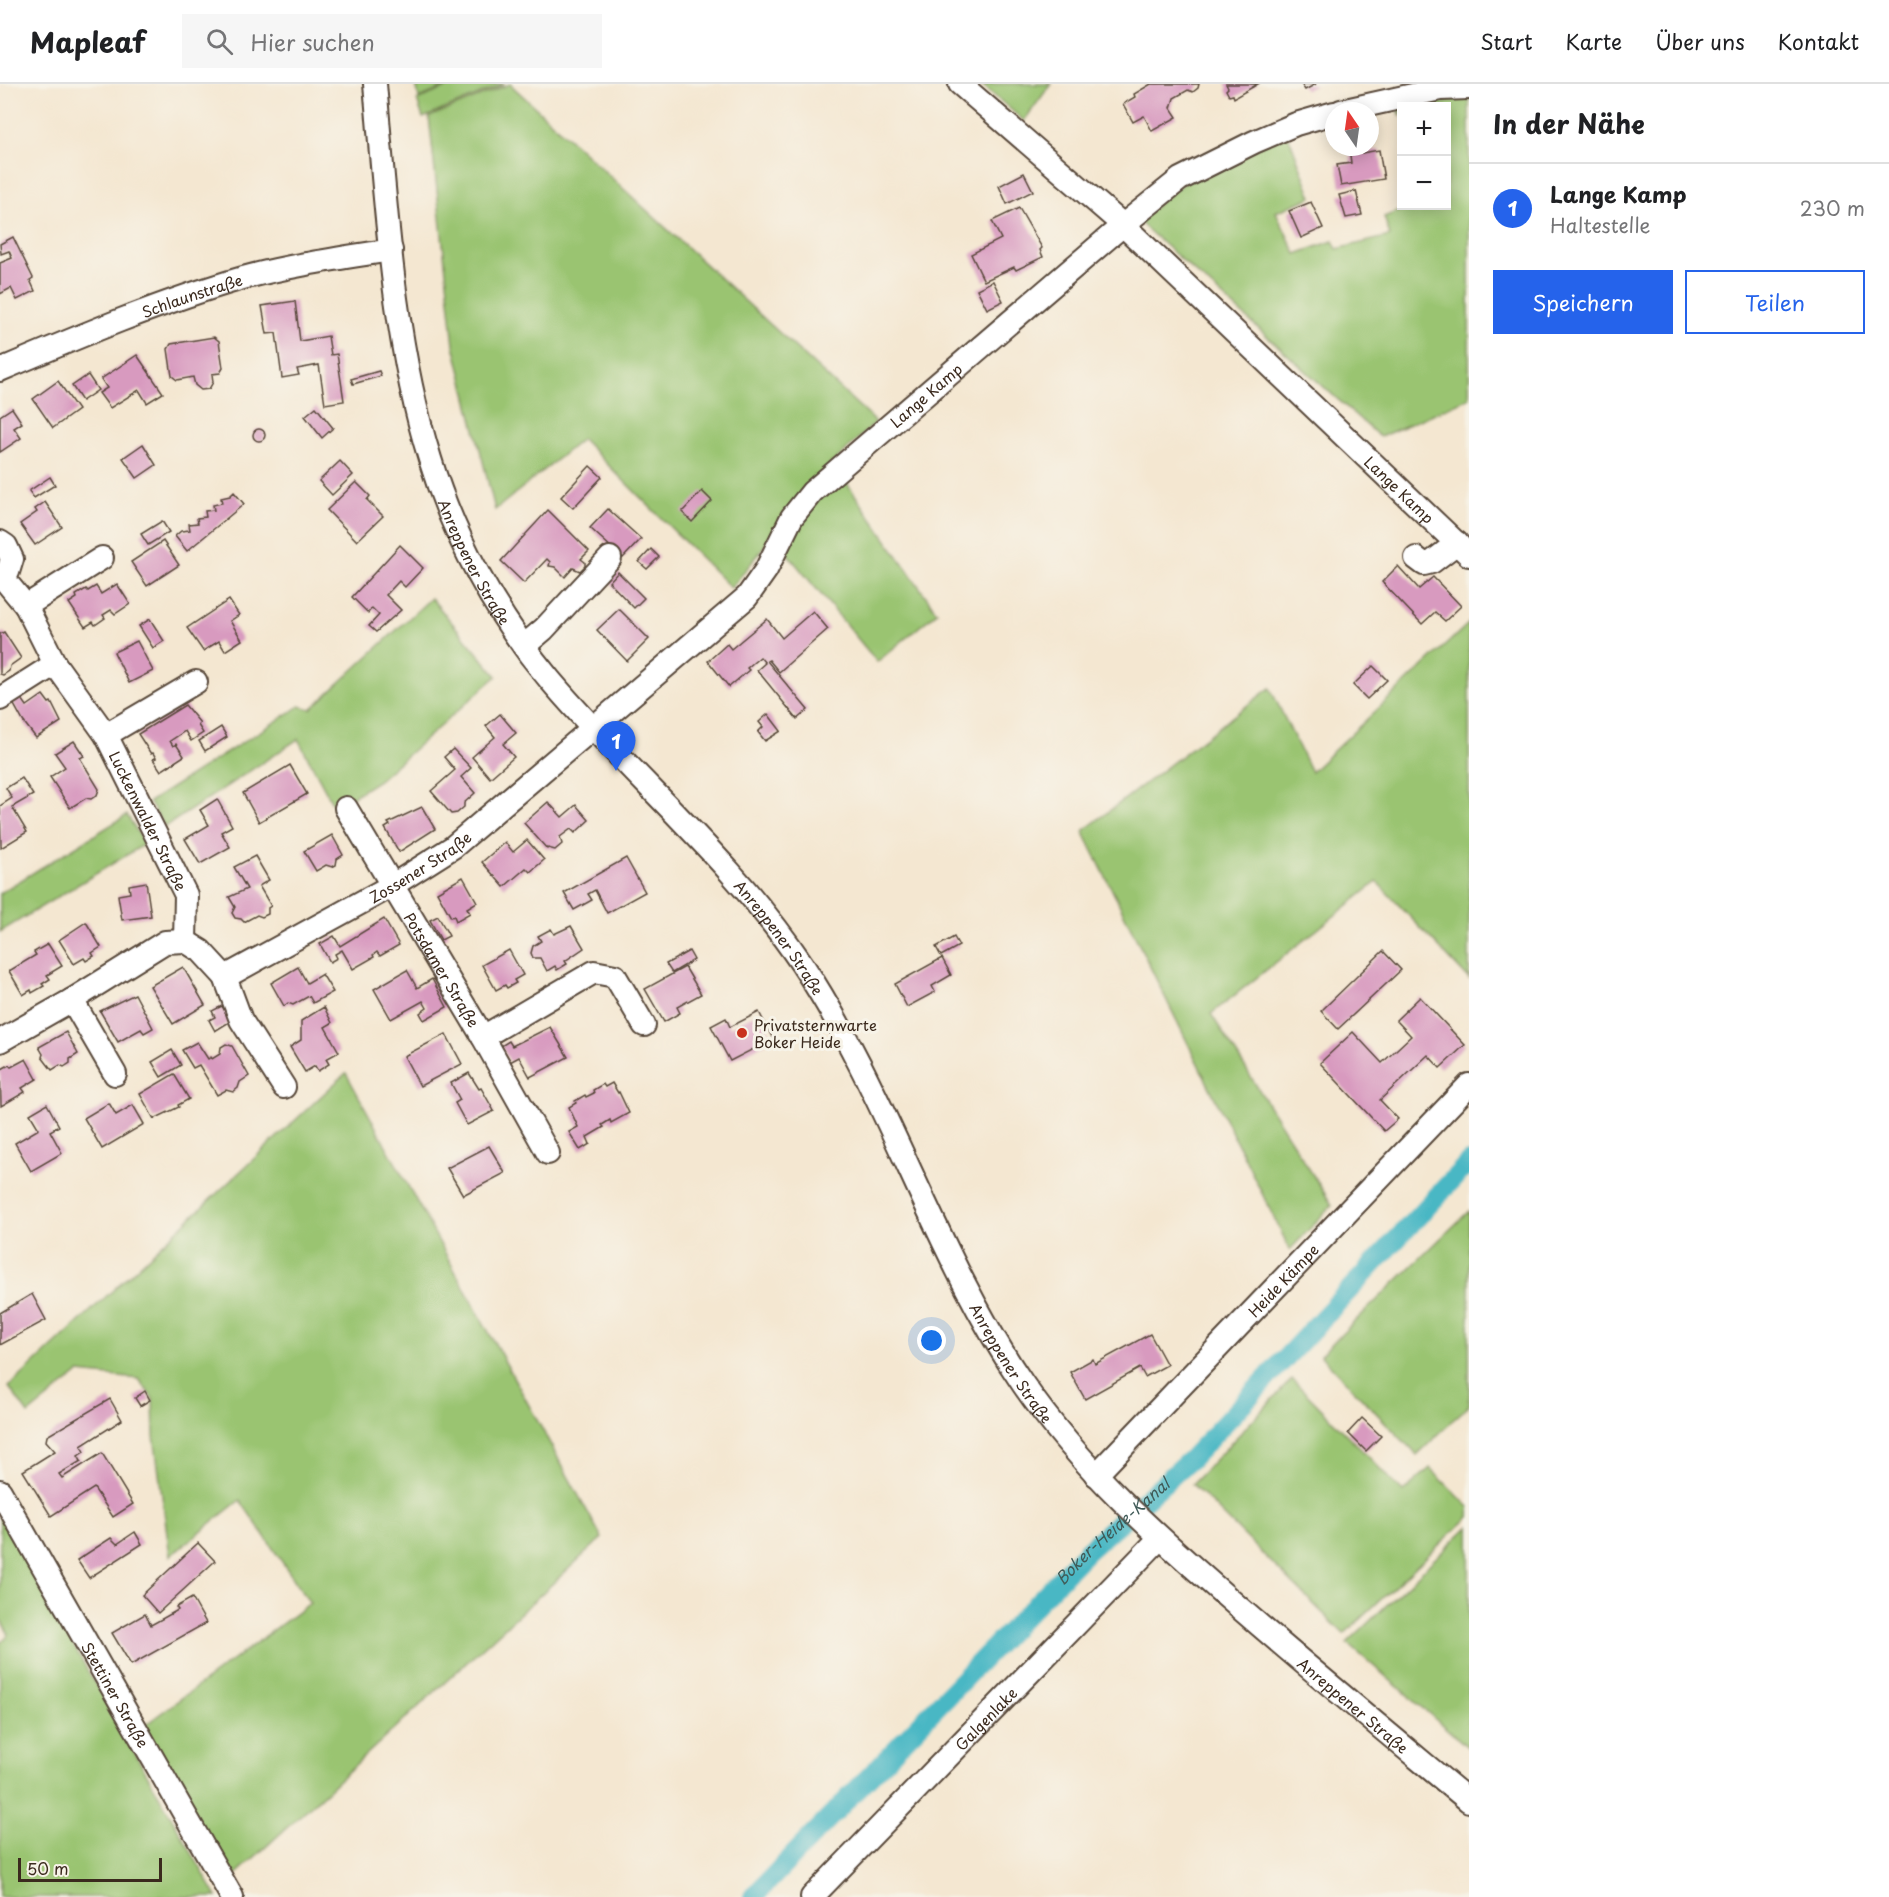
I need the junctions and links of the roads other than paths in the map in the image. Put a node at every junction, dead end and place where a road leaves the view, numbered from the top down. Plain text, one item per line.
1 (375, 84) edge
2 (960, 84) edge
3 (1469, 88) edge
4 (1379, 103) edge
5 (1325, 115) edge
6 (1123, 225) junction
7 (391, 250) junction
8 (0, 370) edge
9 (0, 542) edge
10 (1463, 549) edge
11 (102, 558) dead end
12 (610, 558) dead end
13 (1416, 558) dead end
14 (2, 578) edge
15 (26, 606) junction
16 (524, 646) junction
17 (55, 664) junction
18 (196, 682) dead end
19 (0, 699) edge
20 (594, 728) junction
21 (106, 735) junction
22 (346, 807) dead end
23 (393, 885) junction
24 (185, 941) junction
25 (225, 977) junction
26 (72, 1000) junction
27 (644, 1025) dead end
28 (483, 1037) junction
29 (0, 1041) edge
30 (115, 1074) dead end
31 (1469, 1085) edge
32 (284, 1087) dead end
33 (548, 1153) dead end
34 (1096, 1475) junction
35 (0, 1491) edge
36 (1160, 1539) junction
37 (1469, 1801) edge
38 (232, 1897) edge
39 (812, 1897) edge

1 - 7 street, Anreppener Straße
2 - 6 street, Lange Kamp
3 - 4 street
5 - 6 street, Lange Kamp
6 - 10 street, Lange Kamp
6 - 20 street, Lange Kamp
7 - 8 street, Schlaunstraße
7 - 16 street, Anreppener Straße
9 - 14 street, Luckenwalder Straße
10 - 13 street
11 - 15 street
12 - 16 street
14 - 15 street, Luckenwalder Straße
15 - 17 street, Luckenwalder Straße
16 - 20 street, Anreppener Straße
17 - 19 street
17 - 21 street, Luckenwalder Straße
18 - 21 street, Luckenwalder Straße
20 - 23 street, Zossener Straße
20 - 34 street, Anreppener Straße
21 - 24 street, Luckenwalder Straße
22 - 23 street, Potsdamer Straße
23 - 25 street, Zossener Straße
23 - 28 street, Potsdamer Straße
24 - 25 street
24 - 26 street
25 - 32 street
26 - 29 street
26 - 30 street
27 - 28 street, Potsdamer Straße
28 - 33 street, Potsdamer Straße
31 - 34 street, Heide Kämpe
34 - 36 street, Anreppener Straße
35 - 38 street, Stettiner Straße
36 - 37 street, Anreppener Straße
36 - 39 street, Galgenlake

